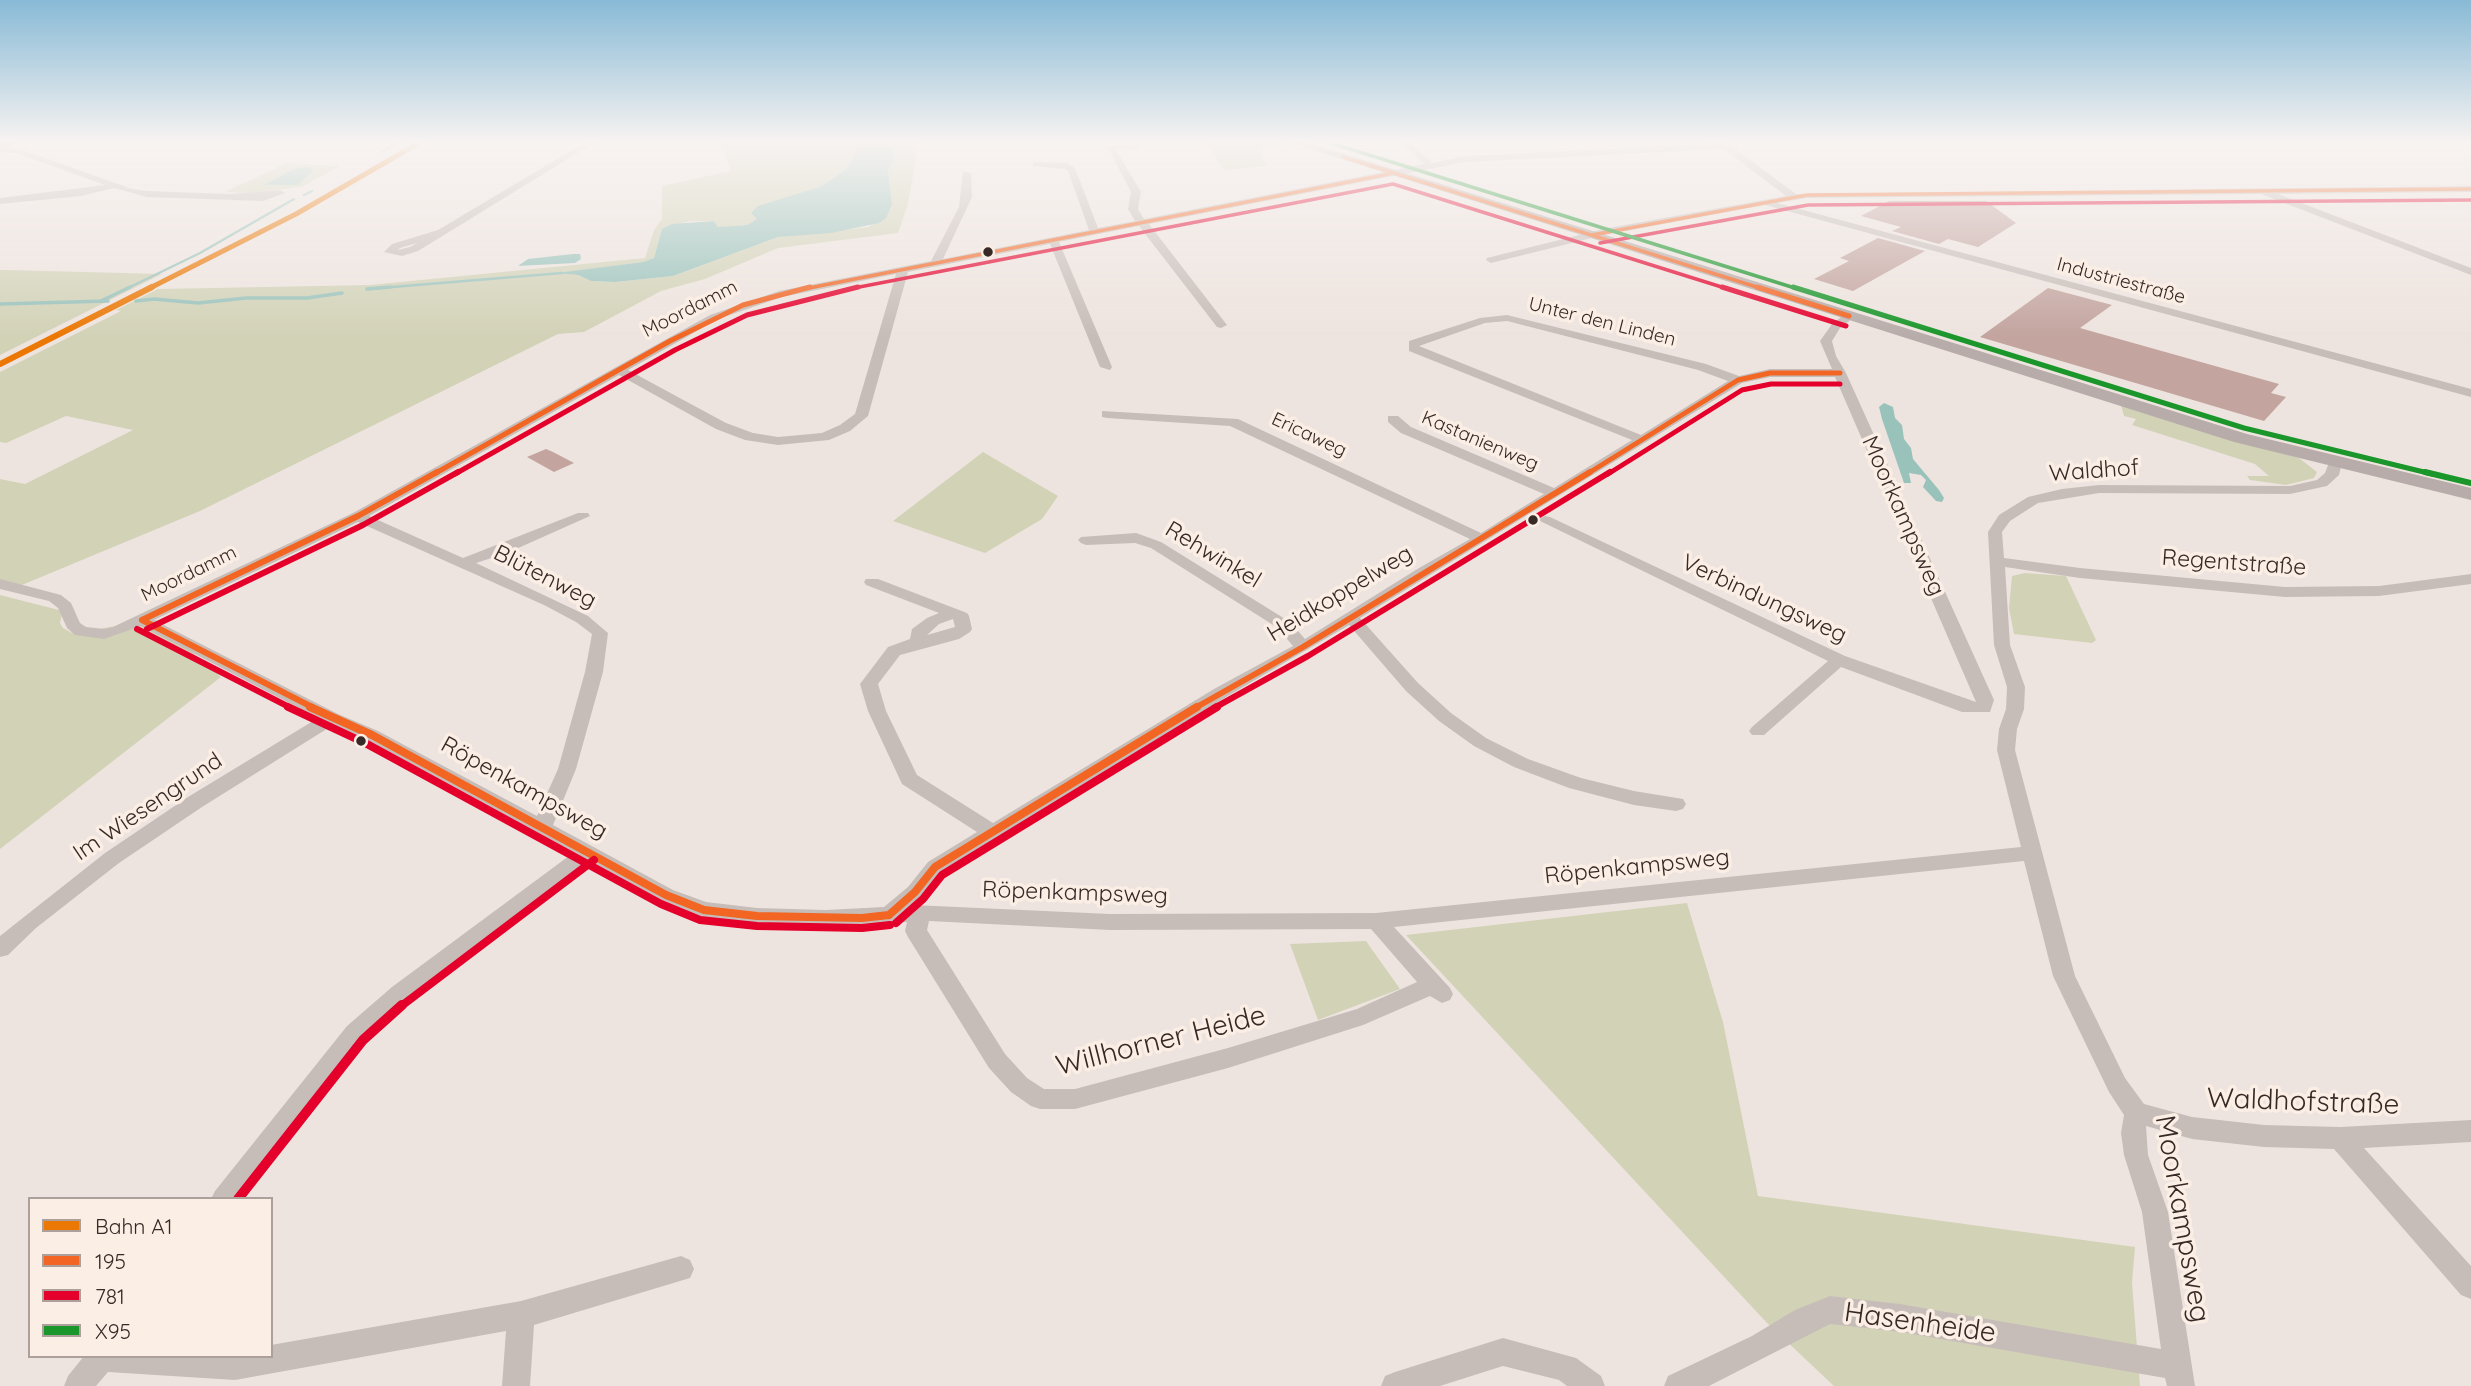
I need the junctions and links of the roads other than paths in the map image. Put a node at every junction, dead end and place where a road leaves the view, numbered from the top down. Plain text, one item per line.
1 (481, 208) edge
2 (964, 208) edge
3 (1086, 208) edge
4 (1133, 208) edge
5 (1219, 208) edge
6 (1505, 208) edge
7 (1738, 208) edge
8 (1780, 208) edge
9 (2301, 208) edge
10 (1141, 223) junction
11 (438, 233) dead end
12 (1096, 233) junction
13 (1592, 235) junction
14 (1054, 241) junction
15 (1491, 260) dead end
16 (935, 264) junction
17 (903, 270) junction
18 (2471, 272) edge
19 (1849, 316) junction
20 (1221, 324) dead end
21 (1106, 367) dead end
22 (619, 370) junction
23 (1840, 373) junction
24 (1738, 380) junction
25 (2471, 393) edge
26 (1107, 414) dead end
27 (1393, 419) dead end
28 (1640, 439) junction
29 (2335, 463) junction
30 (1553, 493) junction
31 (2471, 494) edge
32 (358, 516) junction
33 (583, 516) dead end
34 (1545, 520) dead end
35 (1482, 538) junction
36 (1086, 540) dead end
37 (1994, 561) junction
38 (465, 562) junction
39 (2471, 579) edge
40 (872, 582) dead end
41 (0, 584) edge
42 (1351, 618) junction
43 (142, 620) junction
44 (1303, 647) junction
45 (1839, 660) junction
46 (1968, 708) joint
47 (332, 718) junction
48 (1758, 731) dead end
49 (2006, 750) joint
50 (1676, 804) dead end
51 (542, 827) junction
52 (994, 833) junction
53 (588, 852) junction
54 (2030, 853) junction
55 (920, 914) junction
56 (889, 915) junction
57 (1376, 921) junction
58 (0, 949) edge
59 (2136, 1113) junction
60 (2471, 1132) edge
61 (2340, 1138) junction
62 (226, 1197) edge
63 (681, 1269) dead end
64 (2471, 1286) edge
65 (521, 1315) junction
66 (101, 1358) edge
67 (117, 1358) edge
68 (2179, 1376) edge
69 (78, 1386) edge
70 (516, 1386) edge
71 (1395, 1386) edge
72 (1591, 1386) edge
73 (1678, 1386) edge

1 - 11 street
2 - 16 street
3 - 12 street
4 - 10 street
5 - 10 street, Moordamm
6 - 13 main road
7 - 13 street
8 - 25 street, Industriestraße
9 - 18 street
10 - 12 street, Moordamm
10 - 20 street
12 - 14 street, Moordamm
13 - 15 street
13 - 19 main road
14 - 16 street, Moordamm
14 - 21 street
16 - 17 street, Moordamm
17 - 22 street, Moordamm
17 - 22 street
19 - 23 street, Moorkampsweg
19 - 29 main road
22 - 32 street, Moordamm
23 - 24 street, Heidkoppelweg
23 - 46 street, Moorkampsweg
24 - 28 street, Heidkoppelweg
24 - 28 street, Unter den Linden
26 - 35 street, Ericaweg
27 - 30 street, Kastanienweg
28 - 30 street, Heidkoppelweg
29 - 31 main road
29 - 37 street, Waldhof
30 - 35 street, Heidkoppelweg
32 - 38 street, Blütenweg
32 - 43 street, Moordamm
33 - 38 street
34 - 45 street, Verbindungsweg
35 - 42 street, Heidkoppelweg
36 - 44 street, Rehwinkel
37 - 39 street, Regentstraße
37 - 49 street, Waldhof
38 - 51 street, Blütenweg
40 - 52 street
41 - 43 street
42 - 44 street, Heidkoppelweg
42 - 50 street
43 - 47 street, Röpenkampsweg
44 - 52 street, Heidkoppelweg
45 - 46 street, Verbindungsweg
45 - 48 street
47 - 51 street, Röpenkampsweg
47 - 58 street, Im Wiesengrund
49 - 54 street, Moorkampsweg
51 - 53 street, Röpenkampsweg
52 - 56 street, Heidkoppelweg
53 - 56 street, Röpenkampsweg
53 - 62 street
54 - 57 street, Röpenkampsweg
54 - 59 street, Moorkampsweg
55 - 56 street, Röpenkampsweg
55 - 57 street, Röpenkampsweg
55 - 57 street, Willhorner Heide
59 - 61 street, Waldhofstraße
59 - 68 street, Moorkampsweg
60 - 61 street, Waldhofstraße
61 - 64 street
63 - 65 street
65 - 67 street
65 - 70 street
66 - 69 street
68 - 73 street, Hasenheide
71 - 72 street

